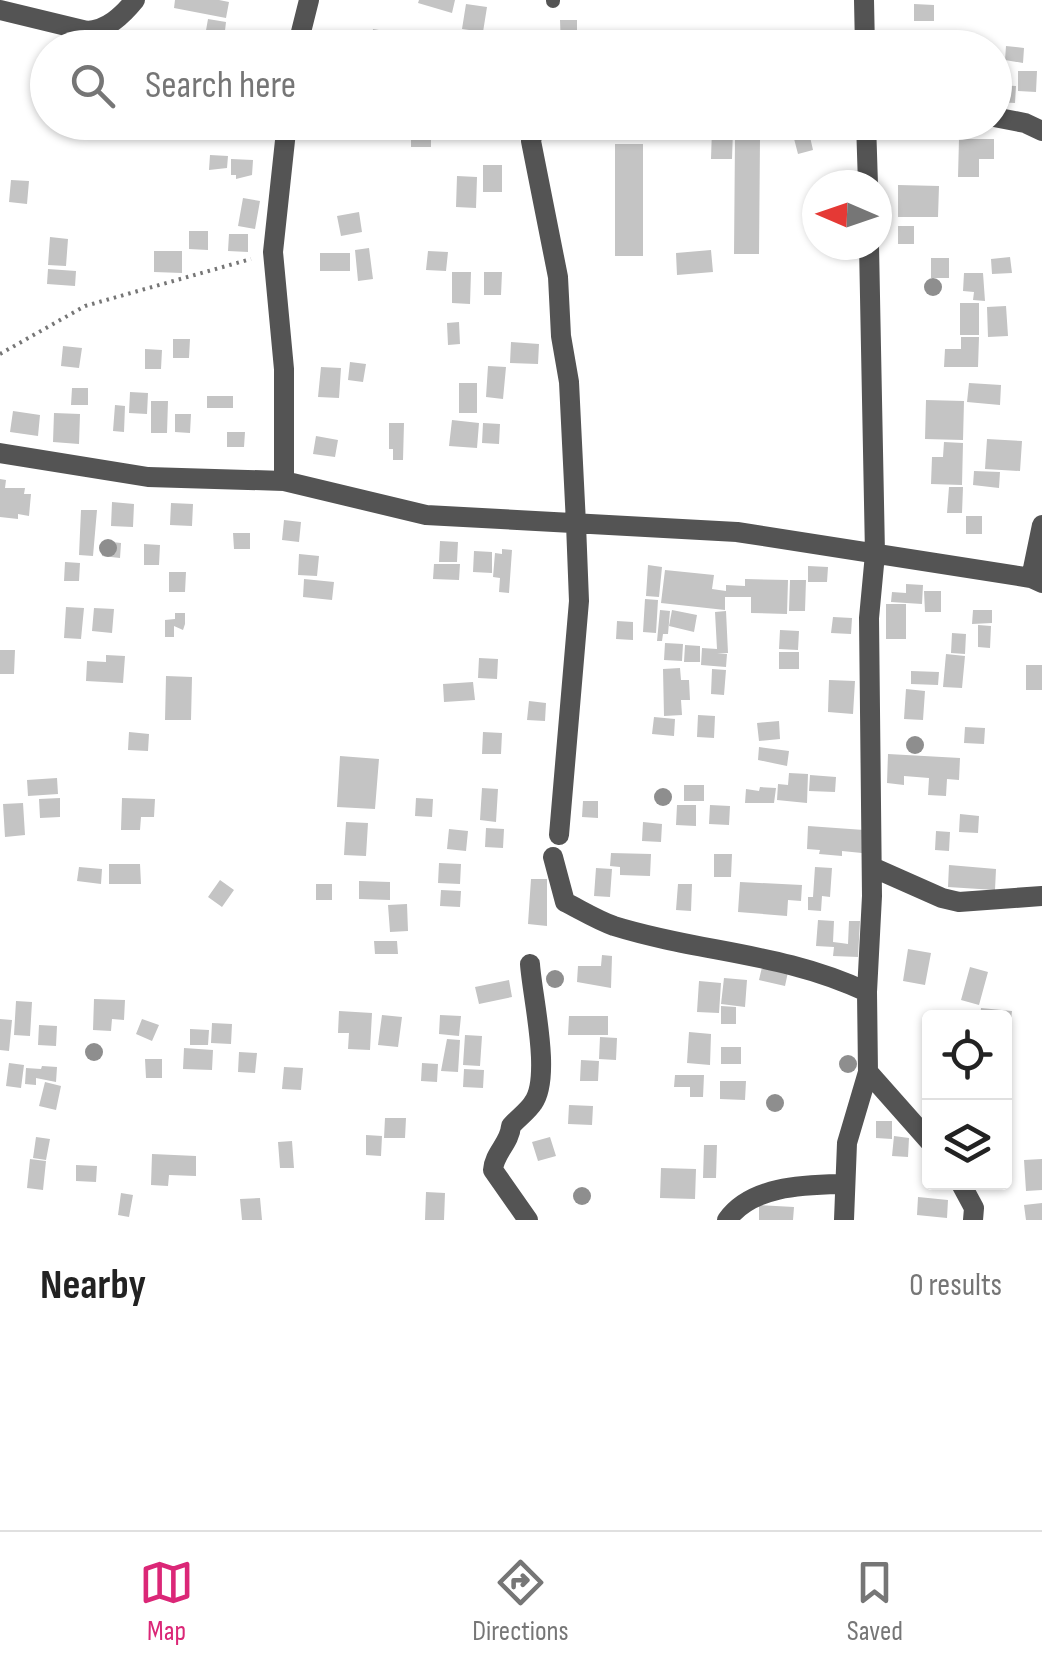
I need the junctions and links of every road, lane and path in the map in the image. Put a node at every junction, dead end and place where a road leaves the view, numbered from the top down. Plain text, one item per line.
1 (135, 0) edge
2 (309, 0) edge
3 (864, 0) edge
4 (0, 10) edge
5 (78, 30) edge
6 (99, 30) edge
7 (302, 30) edge
8 (865, 30) edge
9 (1012, 120) edge
10 (1042, 131) edge
11 (286, 140) edge
12 (531, 140) edge
13 (867, 140) edge
14 (868, 170) edge
15 (273, 252) junction
16 (869, 260) edge
17 (0, 354) edge
18 (0, 453) edge
19 (284, 481) junction
20 (576, 524) junction
21 (1042, 525) edge
22 (875, 554) junction
23 (1037, 580) edge
24 (559, 836) dead end
25 (553, 857) dead end
26 (872, 866) junction
27 (1042, 896) edge
28 (530, 964) dead end
29 (867, 992) junction
30 (868, 1072) junction
31 (922, 1133) edge
32 (844, 1184) junction
33 (964, 1190) edge
34 (528, 1220) edge
35 (727, 1220) edge
36 (844, 1220) edge
37 (974, 1220) edge

1 - 6 street
2 - 7 street
3 - 8 street
4 - 5 street
9 - 10 street
11 - 15 street
12 - 20 street
13 - 14 street
15 - 17 path
15 - 19 street
16 - 22 street
18 - 19 street
19 - 20 street
20 - 22 street
20 - 24 street
21 - 23 street
22 - 23 street
22 - 26 street
25 - 29 street
26 - 27 street
26 - 29 street
28 - 34 street
29 - 30 street
30 - 31 street
30 - 32 street
32 - 35 street
32 - 36 street
33 - 37 street

